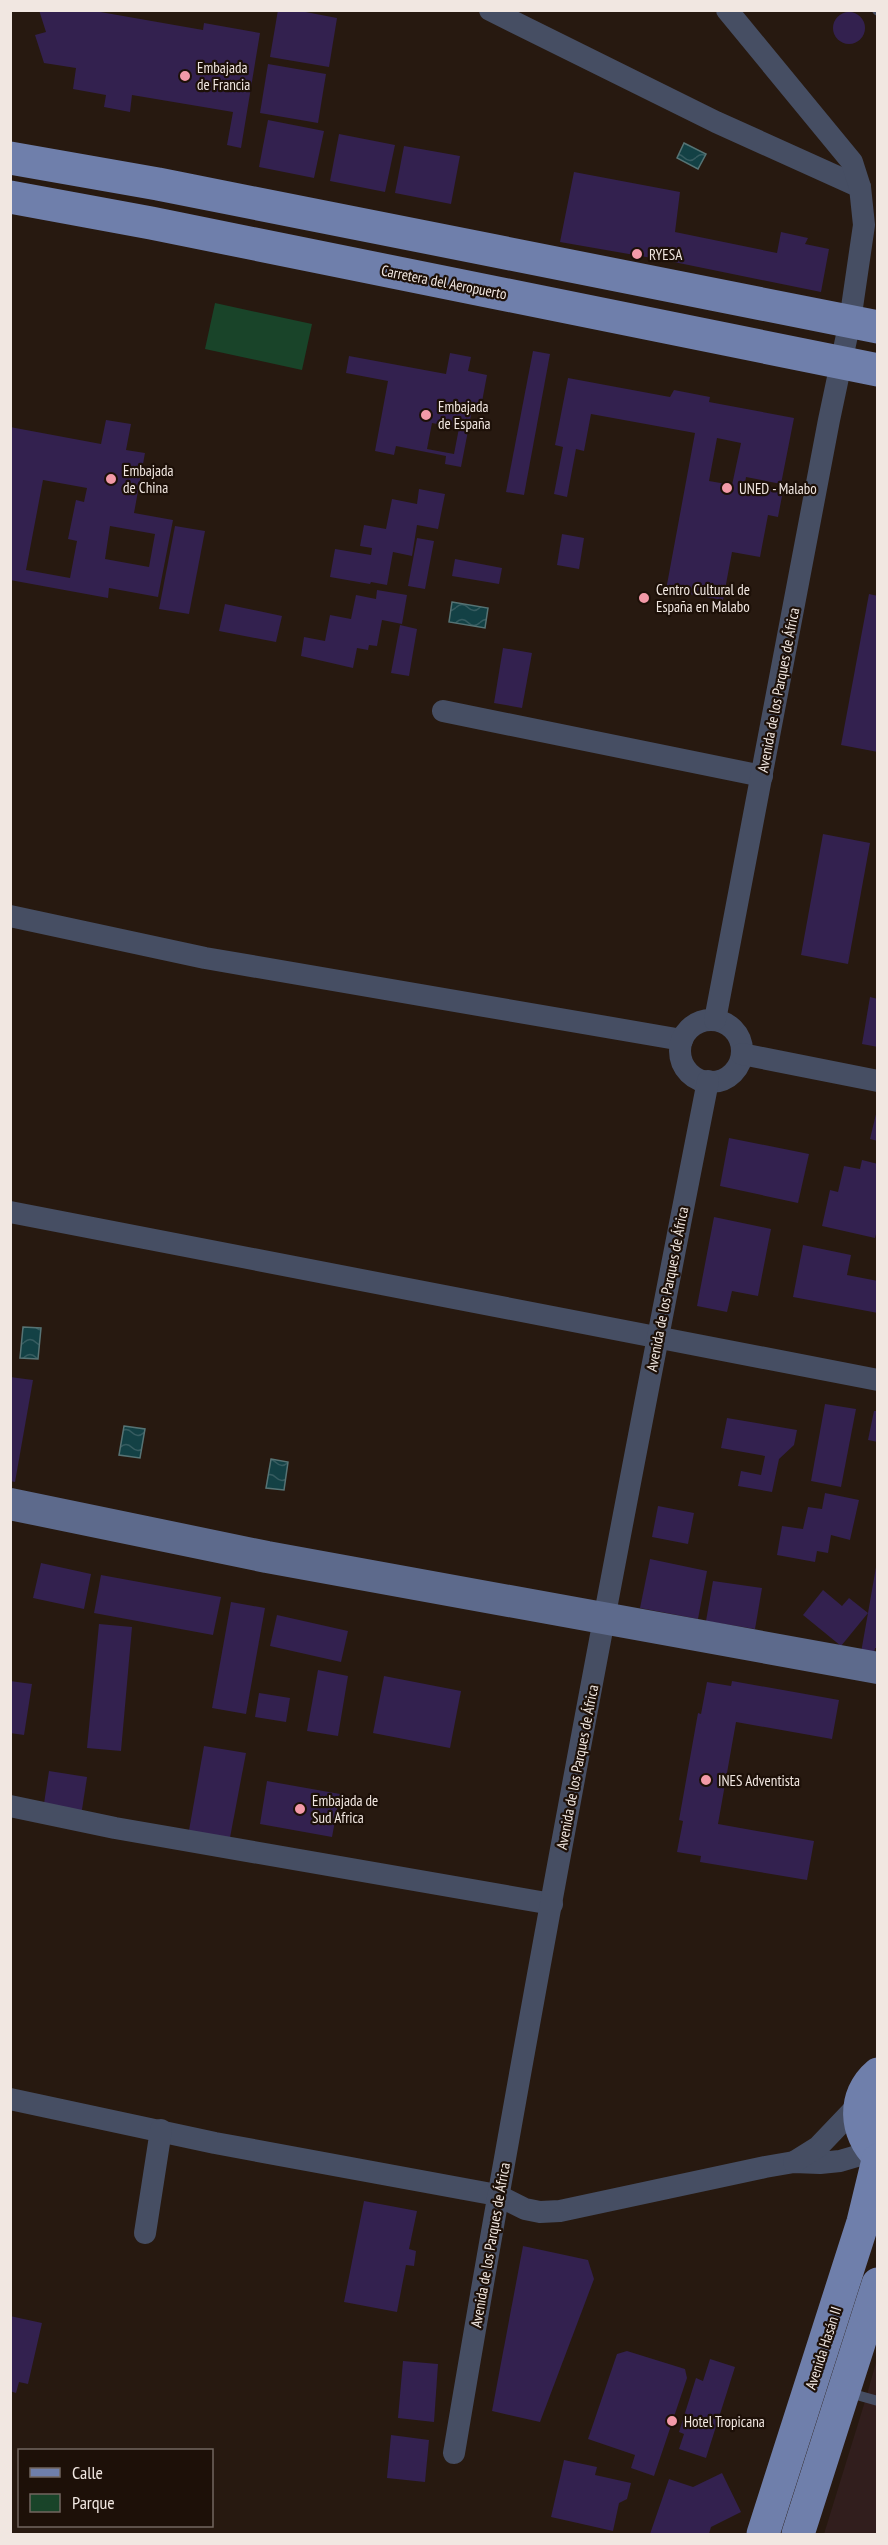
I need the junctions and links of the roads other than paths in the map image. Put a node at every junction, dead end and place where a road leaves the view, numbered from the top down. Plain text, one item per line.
1 (490, 10) edge
2 (727, 10) edge
3 (10, 158) edge
4 (860, 186) junction
5 (10, 197) edge
6 (871, 222) edge
7 (864, 324) edge
8 (842, 361) junction
9 (878, 370) edge
10 (443, 711) dead end
11 (762, 776) junction
12 (10, 916) edge
13 (715, 1020) junction
14 (682, 1040) junction
15 (742, 1054) junction
16 (878, 1081) edge
17 (708, 1082) junction
18 (10, 1212) edge
19 (657, 1339) junction
20 (878, 1380) edge
21 (10, 1504) edge
22 (605, 1619) junction
23 (878, 1668) edge
24 (10, 1806) edge
25 (552, 1904) junction
26 (878, 2074) edge
27 (10, 2099) edge
28 (860, 2103) junction
29 (161, 2130) junction
30 (876, 2155) edge
31 (794, 2162) junction
32 (497, 2195) junction
33 (145, 2233) dead end
34 (878, 2284) edge
35 (843, 2391) junction
36 (878, 2402) edge
37 (454, 2453) dead end
38 (763, 2535) edge
39 (798, 2535) edge

1 - 4 street
2 - 4 street, Avenida de los Parques de África
3 - 7 main road
4 - 6 street, Avenida de los Parques de África
5 - 8 main road, Carretera del Aeropuerto
6 - 7 street, Avenida de los Parques de África
7 - 8 street, Avenida de los Parques de África
8 - 9 main road, Carretera del Aeropuerto
8 - 11 street, Avenida de los Parques de África
10 - 11 street
11 - 13 street, Avenida de los Parques de África
12 - 14 street
13 - 14 street
13 - 15 street
14 - 17 street
15 - 16 street
15 - 17 street
17 - 19 street, Avenida de los Parques de África
18 - 19 street
19 - 20 street
19 - 22 street, Avenida de los Parques de África
21 - 22 street
22 - 23 street
22 - 25 street, Avenida de los Parques de África
24 - 25 street
25 - 32 street, Avenida de los Parques de África
26 - 28 main road
27 - 29 street
28 - 30 main road
28 - 31 street
29 - 32 street
29 - 33 street
30 - 31 street
30 - 38 main road, Avenida Hasán II
31 - 32 street
32 - 37 street, Avenida de los Parques de África
34 - 35 main road
35 - 36 lane
35 - 39 main road

